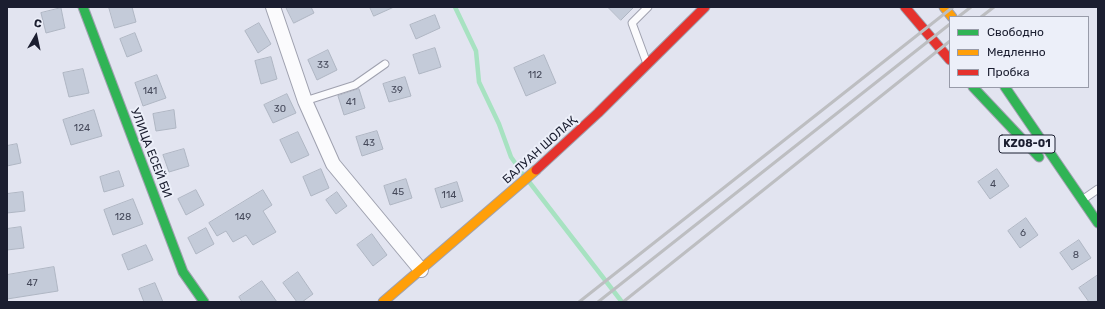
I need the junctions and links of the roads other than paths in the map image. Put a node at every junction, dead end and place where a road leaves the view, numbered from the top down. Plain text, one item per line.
1 (83, 7) edge
2 (273, 7) edge
3 (648, 7) edge
4 (705, 7) edge
5 (905, 7) edge
6 (944, 7) edge
7 (951, 16) edge
8 (949, 59) edge
9 (385, 64) dead end
10 (647, 64) junction
11 (974, 88) edge
12 (1006, 88) edge
13 (305, 101) junction
14 (1098, 190) edge
15 (1081, 201) junction
16 (1098, 223) edge
17 (421, 270) junction
18 (204, 302) edge
19 (383, 302) edge

1 - 18 main road, УЛИЦА ЕСЕЙ БИ
2 - 13 street
3 - 10 lane
4 - 10 main road, БАЛУАН ШОЛАҚ
5 - 8 main road
6 - 7 main road
9 - 13 lane
10 - 17 main road, БАЛУАН ШОЛАҚ
11 - 15 main road, KZ08-01
12 - 15 main road, KZ08-01
13 - 17 street
14 - 15 lane
15 - 16 main road, KZ08-01
17 - 19 main road, БАЛУАН ШОЛАҚ

